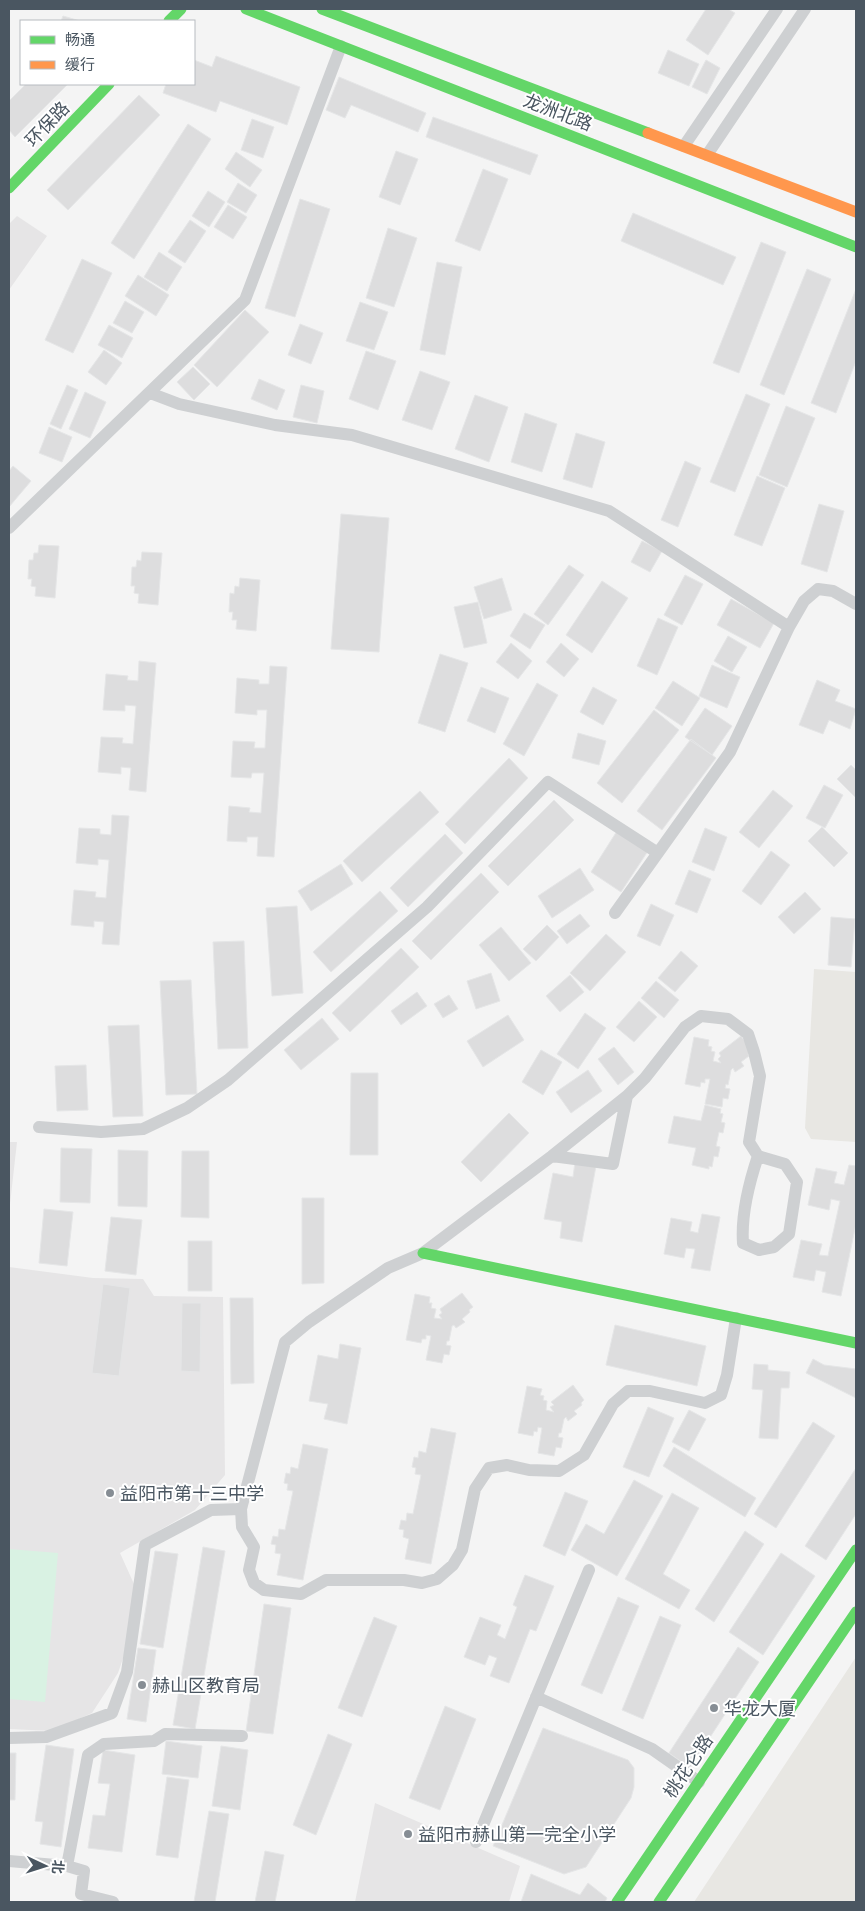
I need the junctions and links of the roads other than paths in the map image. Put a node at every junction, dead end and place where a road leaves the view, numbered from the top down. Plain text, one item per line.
1 (180, 9) edge
2 (246, 9) edge
3 (322, 9) edge
4 (777, 9) edge
5 (805, 9) edge
6 (170, 20) edge
7 (341, 46) junction
8 (108, 85) edge
9 (684, 146) junction
10 (707, 155) junction
11 (9, 188) edge
12 (856, 212) edge
13 (856, 247) edge
14 (150, 394) junction
15 (9, 528) edge
16 (856, 604) edge
17 (789, 627) junction
18 (658, 853) junction
19 (615, 913) dead end
20 (626, 1096) junction
21 (39, 1126) dead end
22 (552, 1156) junction
23 (758, 1156) junction
24 (423, 1253) junction
25 (736, 1318) junction
26 (856, 1343) edge
27 (241, 1509) junction
28 (856, 1550) edge
29 (589, 1570) dead end
30 (856, 1612) edge
31 (536, 1697) junction
32 (242, 1736) dead end
33 (9, 1738) edge
34 (699, 1782) junction
35 (476, 1842) dead end
36 (9, 1861) edge
37 (67, 1866) junction
38 (113, 1902) edge
39 (617, 1902) edge
40 (660, 1902) edge

1 - 6 main road
2 - 7 main road, 龙洲北路
3 - 9 main road, 龙洲北路
4 - 9 street
5 - 10 street
7 - 13 main road, 龙洲北路
7 - 14 street
8 - 11 main road, 环保路
9 - 10 main road, 龙洲北路
10 - 12 main road, 龙洲北路
14 - 15 street
14 - 17 street
16 - 17 street
17 - 18 street
18 - 19 street
18 - 21 street
20 - 22 street
20 - 22 street
20 - 23 street
22 - 24 street
23 - 23 street
24 - 25 main road
24 - 27 street
25 - 26 main road
25 - 27 street
27 - 33 street
28 - 34 main road, 桃花仑路
29 - 31 street
30 - 40 main road
31 - 34 street
31 - 35 street
32 - 37 street
34 - 39 main road, 桃花仑路
36 - 37 street
37 - 38 street

